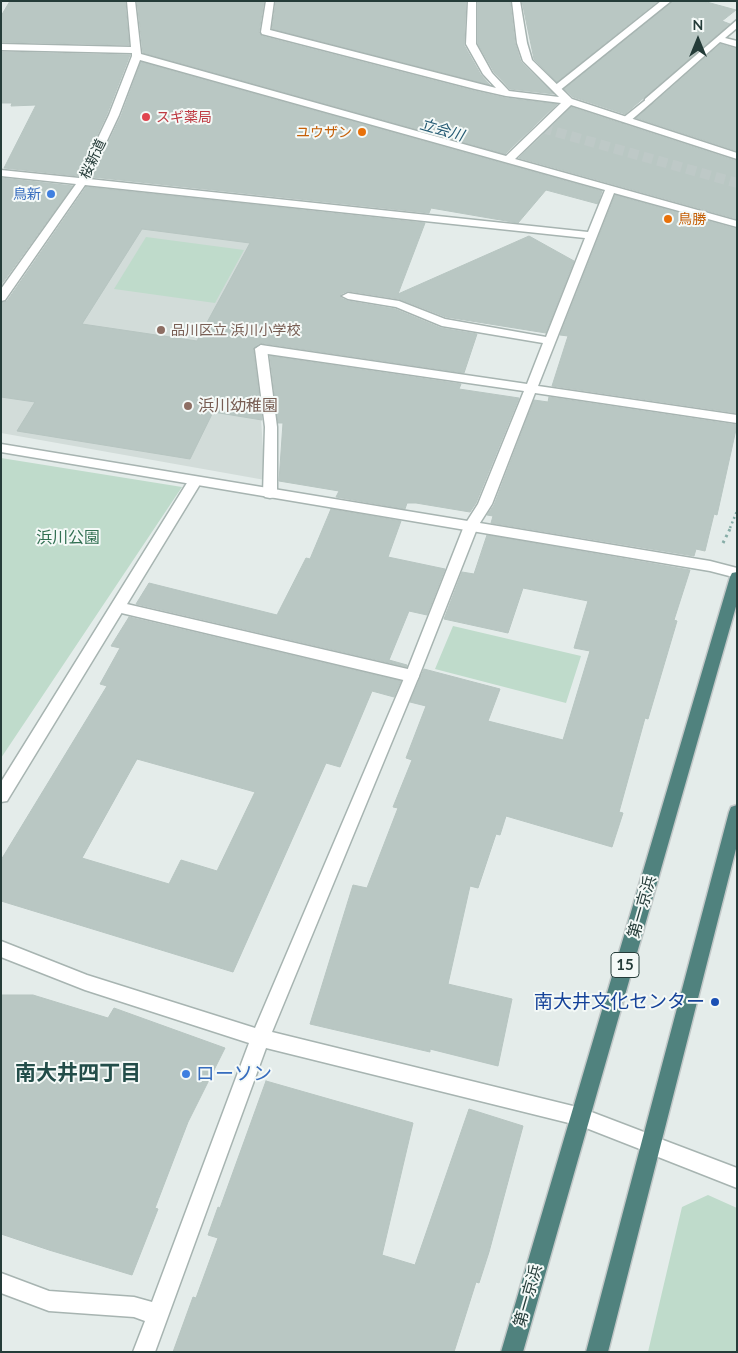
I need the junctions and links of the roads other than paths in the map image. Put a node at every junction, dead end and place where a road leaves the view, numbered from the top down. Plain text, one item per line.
1 (131, 1) edge
2 (270, 1) edge
3 (472, 1) edge
4 (516, 1) edge
5 (667, 1) edge
6 (737, 23) edge
7 (719, 39) junction
8 (737, 44) edge
9 (1, 47) edge
10 (137, 53) junction
11 (556, 89) junction
12 (506, 93) junction
13 (569, 101) junction
14 (626, 120) junction
15 (737, 156) edge
16 (511, 157) junction
17 (1, 173) edge
18 (83, 182) junction
19 (611, 188) junction
20 (737, 224) edge
21 (593, 236) junction
22 (348, 296) dead end
23 (1, 298) edge
24 (551, 340) junction
25 (531, 389) junction
26 (737, 419) edge
27 (1, 448) edge
28 (195, 481) junction
29 (270, 494) junction
30 (471, 526) junction
31 (737, 573) edge
32 (737, 577) edge
33 (118, 607) junction
34 (412, 676) junction
35 (1, 796) edge
36 (737, 812) edge
37 (1, 949) edge
38 (260, 1038) junction
39 (581, 1117) junction
40 (650, 1144) junction
41 (737, 1178) edge
42 (1, 1283) edge
43 (159, 1314) junction
44 (144, 1352) edge
45 (512, 1352) edge
46 (598, 1352) edge

1 - 10 street, 桜新道
2 - 12 street
3 - 12 street
4 - 11 street
5 - 11 street
6 - 7 street
7 - 8 street
7 - 14 street
9 - 10 street
10 - 16 street
10 - 18 street, 桜新道
11 - 13 street
12 - 13 street
13 - 14 street
13 - 16 street
14 - 15 street
16 - 19 street
17 - 18 street
18 - 21 street
18 - 23 street, 桜新道
19 - 20 street
19 - 21 street
21 - 24 street
22 - 24 street
24 - 25 street
25 - 26 street
25 - 29 street
25 - 30 street
27 - 28 street
28 - 29 street
28 - 33 street
29 - 30 street
30 - 31 street
30 - 34 street
32 - 39 highway, 第一京浜 / 15
33 - 34 street
33 - 35 street
34 - 38 street
36 - 40 highway
37 - 38 street
38 - 39 street
38 - 43 street
39 - 40 street
39 - 45 highway, 第一京浜 / 15
40 - 41 street
40 - 46 highway
42 - 43 street
43 - 44 street

